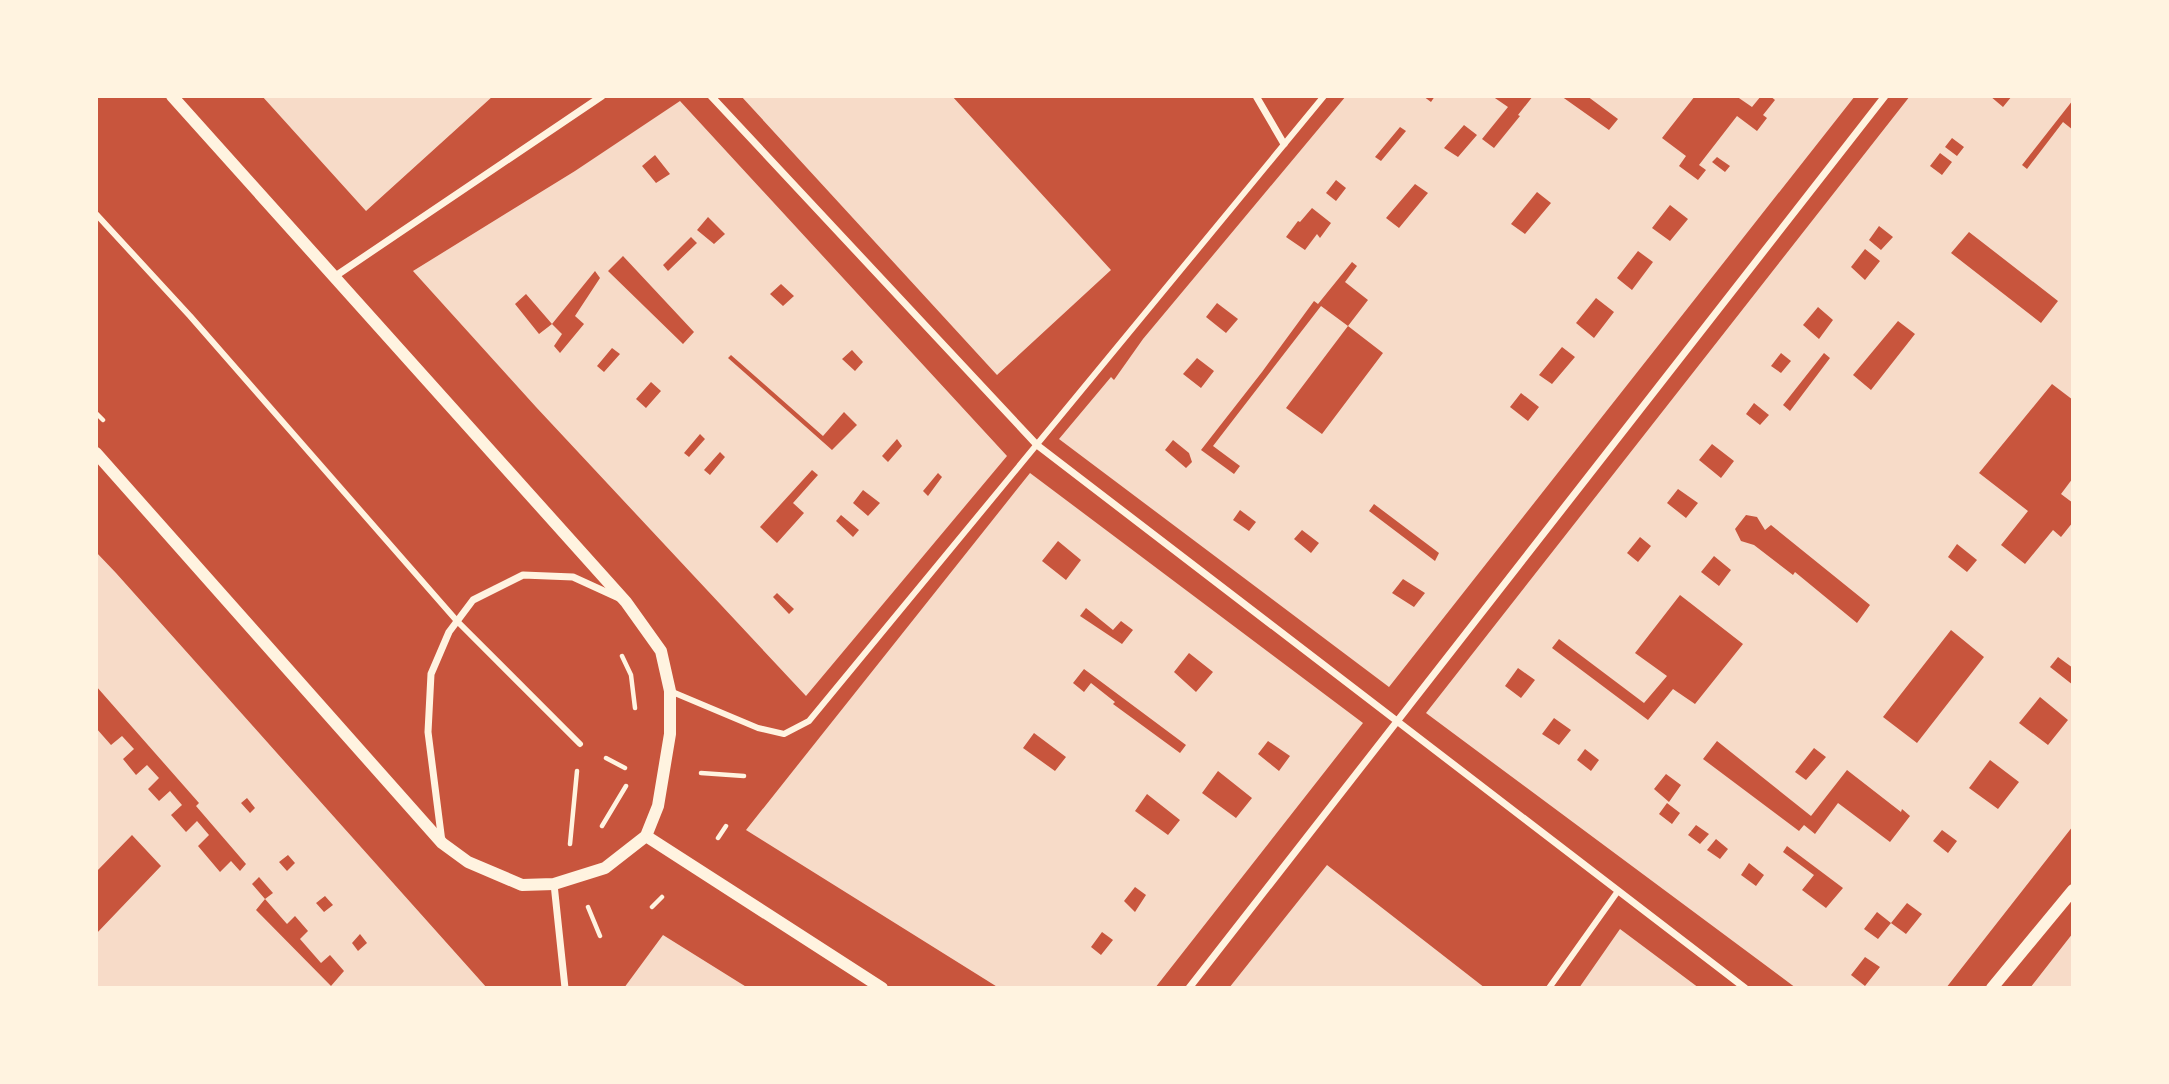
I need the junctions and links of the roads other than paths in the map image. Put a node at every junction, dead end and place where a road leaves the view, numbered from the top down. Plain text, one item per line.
1 (172, 96) edge
2 (602, 96) edge
3 (711, 96) edge
4 (1256, 96) edge
5 (1324, 96) edge
6 (1885, 96) edge
7 (1284, 144) junction
8 (96, 214) edge
9 (334, 277) junction
10 (1037, 445) junction
11 (96, 453) edge
12 (626, 602) junction
13 (457, 621) junction
14 (670, 691) junction
15 (1397, 721) junction
16 (580, 744) road end
17 (646, 836) junction
18 (442, 843) junction
19 (554, 884) junction
20 (2073, 890) edge
21 (1619, 891) junction
22 (565, 988) edge
23 (881, 988) edge
24 (1189, 988) edge
25 (1549, 988) edge
26 (1745, 988) edge
27 (1992, 988) edge

1 - 9 street
2 - 9 street
3 - 10 street
4 - 7 street
5 - 7 street
6 - 15 street
7 - 10 street
8 - 13 street
9 - 12 street
10 - 14 street
10 - 15 street
11 - 18 street
12 - 13 street
12 - 14 street
13 - 16 street
13 - 18 street
14 - 17 street
15 - 21 street
15 - 24 street
17 - 19 street
17 - 23 street
18 - 19 street
19 - 22 street
20 - 27 street
21 - 25 street
21 - 26 street

